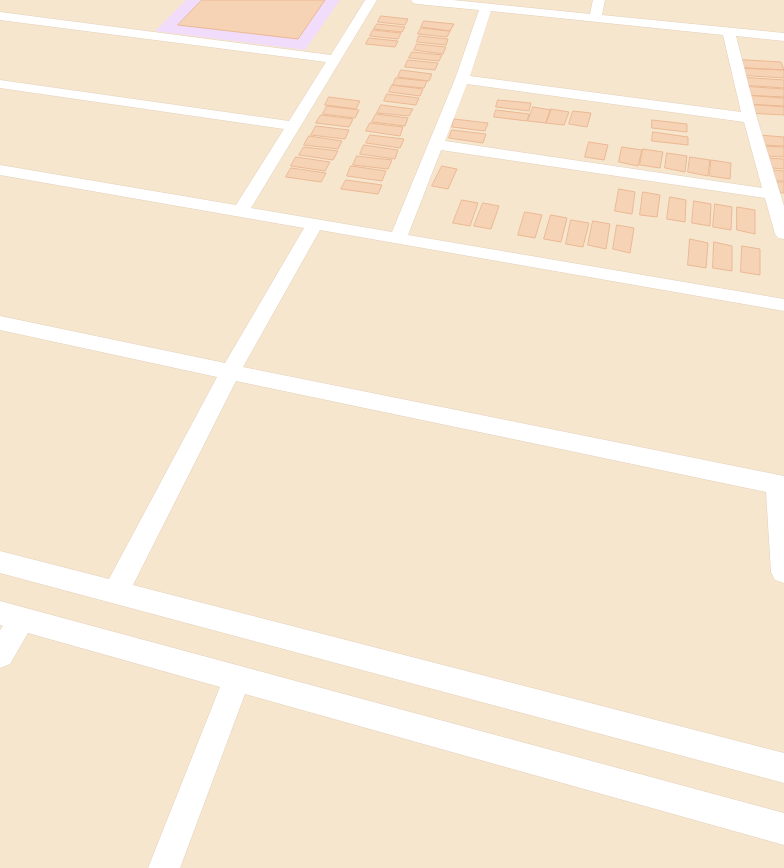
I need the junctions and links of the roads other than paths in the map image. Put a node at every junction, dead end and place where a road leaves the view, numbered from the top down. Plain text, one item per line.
1 (371, 0) edge
2 (417, 0) edge
3 (599, 0) edge
4 (486, 7) junction
5 (0, 16) edge
6 (595, 18) junction
7 (730, 32) junction
8 (784, 37) edge
9 (334, 59) junction
10 (462, 80) junction
11 (0, 84) edge
12 (750, 118) junction
13 (293, 126) junction
14 (435, 144) junction
15 (0, 170) edge
16 (772, 194) junction
17 (240, 212) junction
18 (314, 225) junction
19 (784, 234) edge
20 (398, 238) junction
21 (784, 305) edge
22 (0, 323) edge
23 (230, 372) junction
24 (780, 485) edge
25 (0, 562) edge
26 (784, 572) edge
27 (116, 592) junction
28 (11, 616) edge
29 (0, 655) edge
30 (237, 678) junction
31 (784, 768) edge
32 (784, 829) edge
33 (164, 868) edge

1 - 9 street
2 - 4 street
3 - 6 street
4 - 6 street
4 - 10 street
5 - 9 street
6 - 7 street
7 - 8 street
7 - 12 street
9 - 13 street
10 - 12 street
10 - 14 street
11 - 13 street
12 - 16 street
13 - 17 street
14 - 16 street
14 - 20 street
15 - 17 street
16 - 19 street
17 - 18 street
18 - 20 street
18 - 23 street
20 - 21 street
22 - 23 street
23 - 24 street
23 - 27 street
24 - 26 street
25 - 27 street
27 - 31 street
28 - 29 street
28 - 30 street
30 - 32 street
30 - 33 street

